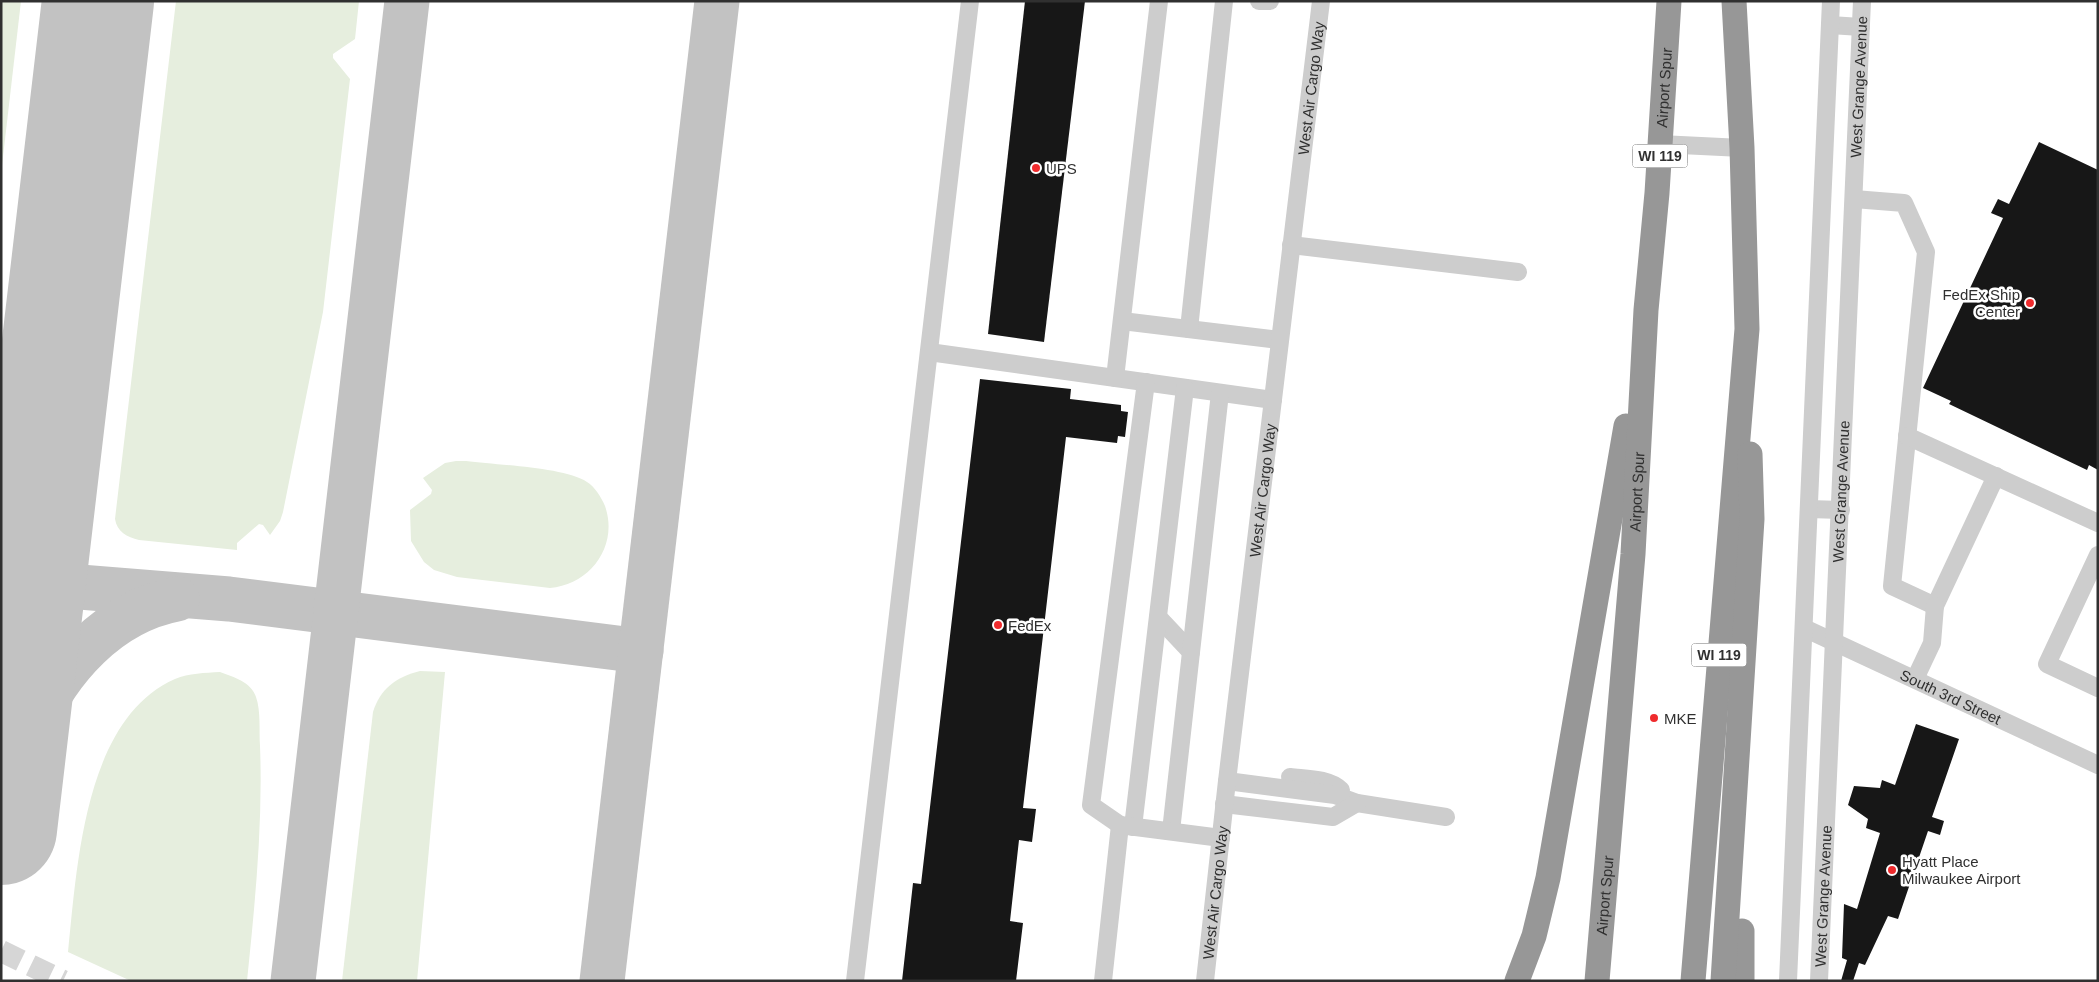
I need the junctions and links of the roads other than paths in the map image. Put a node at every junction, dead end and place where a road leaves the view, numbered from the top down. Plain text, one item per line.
1 (970, 1) edge
2 (1159, 1) edge
3 (1224, 1) edge
4 (1259, 1) edge
5 (1270, 1) edge
6 (1321, 1) edge
7 (1669, 1) edge
8 (1734, 1) edge
9 (1831, 1) edge
10 (1862, 1) edge
11 (1830, 25) junction
12 (1861, 27) junction
13 (1660, 144) junction
14 (1742, 148) junction
15 (1854, 199) junction
16 (1292, 245) junction
17 (1518, 272) dead end
18 (1646, 310) junction
19 (1122, 321) junction
20 (1189, 329) junction
21 (1747, 329) junction
22 (1279, 340) junction
23 (928, 352) junction
24 (1115, 378) junction
25 (1146, 382) junction
26 (1185, 388) junction
27 (1220, 393) junction
28 (1273, 400) junction
29 (1907, 436) junction
30 (1996, 476) junction
31 (1809, 509) junction
32 (1840, 510) junction
33 (2098, 524) edge
34 (2098, 555) edge
35 (1935, 606) junction
36 (1158, 617) junction
37 (1804, 628) junction
38 (1834, 642) junction
39 (1191, 652) junction
40 (1915, 680) junction
41 (2098, 688) edge
42 (2096, 760) edge
43 (1226, 787) junction
44 (1736, 797) junction
45 (1357, 803) junction
46 (1446, 817) dead end
47 (1127, 826) junction
48 (1171, 831) junction
49 (1221, 838) junction
50 (855, 981) edge
51 (1103, 981) edge
52 (1205, 981) edge
53 (1517, 981) edge
54 (1597, 981) edge
55 (1693, 981) edge
56 (1723, 981) edge
57 (1742, 981) edge
58 (1788, 981) edge
59 (1819, 981) edge

1 - 23 street
2 - 19 street
3 - 20 street
4 - 5 street
6 - 16 street, West Air Cargo Way
7 - 13 highway, Airport Spur / WI 119
8 - 14 highway, WI 119
9 - 11 street, West Grange Avenue
10 - 12 street, West Grange Avenue
11 - 12 street
11 - 31 street, West Grange Avenue
12 - 15 street, West Grange Avenue
13 - 14 street
13 - 18 highway, Airport Spur / WI 119
14 - 21 highway, WI 119
15 - 29 street
15 - 32 street, West Grange Avenue
16 - 17 street
16 - 22 street, West Air Cargo Way
18 - 53 highway
18 - 54 highway, Airport Spur / WI 119
19 - 20 street
19 - 24 street
20 - 22 street
21 - 44 highway
21 - 55 highway, WI 119
22 - 28 street, West Air Cargo Way
23 - 24 street
23 - 50 street
24 - 25 street
25 - 26 street
25 - 47 street
26 - 27 street
26 - 36 street
27 - 28 street
27 - 39 street
28 - 43 street, West Air Cargo Way
29 - 30 street
29 - 35 street
30 - 33 street
30 - 35 street
31 - 32 street
31 - 37 street, West Grange Avenue
32 - 38 street, West Grange Avenue
34 - 41 street
35 - 40 street
36 - 39 street
36 - 47 street
37 - 38 street, South 3rd Street
37 - 58 street, West Grange Avenue
38 - 40 street, South 3rd Street
38 - 59 street, West Grange Avenue
39 - 48 street
40 - 42 street, South 3rd Street
43 - 45 street
43 - 45 street
43 - 49 street, West Air Cargo Way
44 - 56 highway
44 - 57 highway
45 - 46 street
47 - 48 street
47 - 51 street
48 - 49 street
49 - 52 street, West Air Cargo Way

